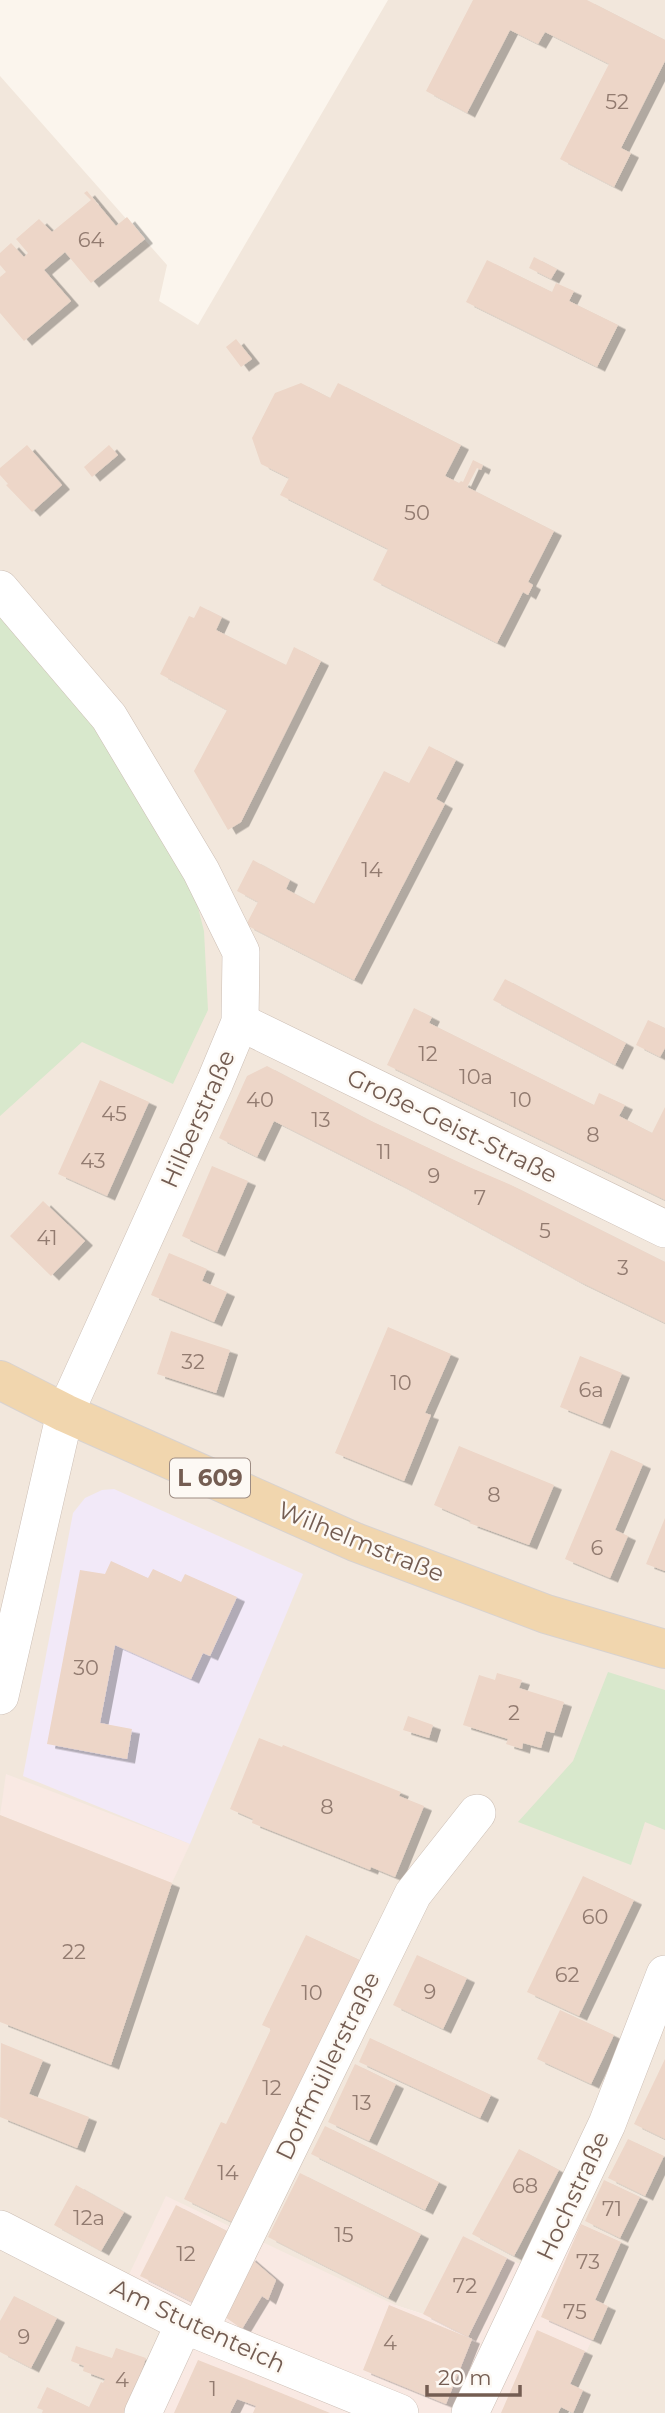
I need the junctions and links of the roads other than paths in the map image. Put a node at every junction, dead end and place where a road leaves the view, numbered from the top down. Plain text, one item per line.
1 (0, 589) edge
2 (240, 1022) junction
3 (665, 1229) edge
4 (0, 1380) edge
5 (65, 1413) junction
6 (665, 1649) edge
7 (0, 1696) edge
8 (477, 1813) dead end
9 (665, 1974) edge
10 (0, 2229) edge
11 (191, 2327) junction
12 (143, 2413) edge
13 (400, 2413) edge
14 (470, 2413) edge

1 - 2 street, Hilberstraße
2 - 3 street, Große-Geist-Straße
2 - 5 street, Hilberstraße
4 - 5 main road, L 609
5 - 6 main road, Wilhelmstraße / L 609
5 - 7 street, Hilberstraße
8 - 11 street, Dorfmüllerstraße
9 - 14 street, Hochstraße
10 - 11 street, Am Stutenteich
11 - 12 street, Dorfmüllerstraße
11 - 13 street, Am Stutenteich

